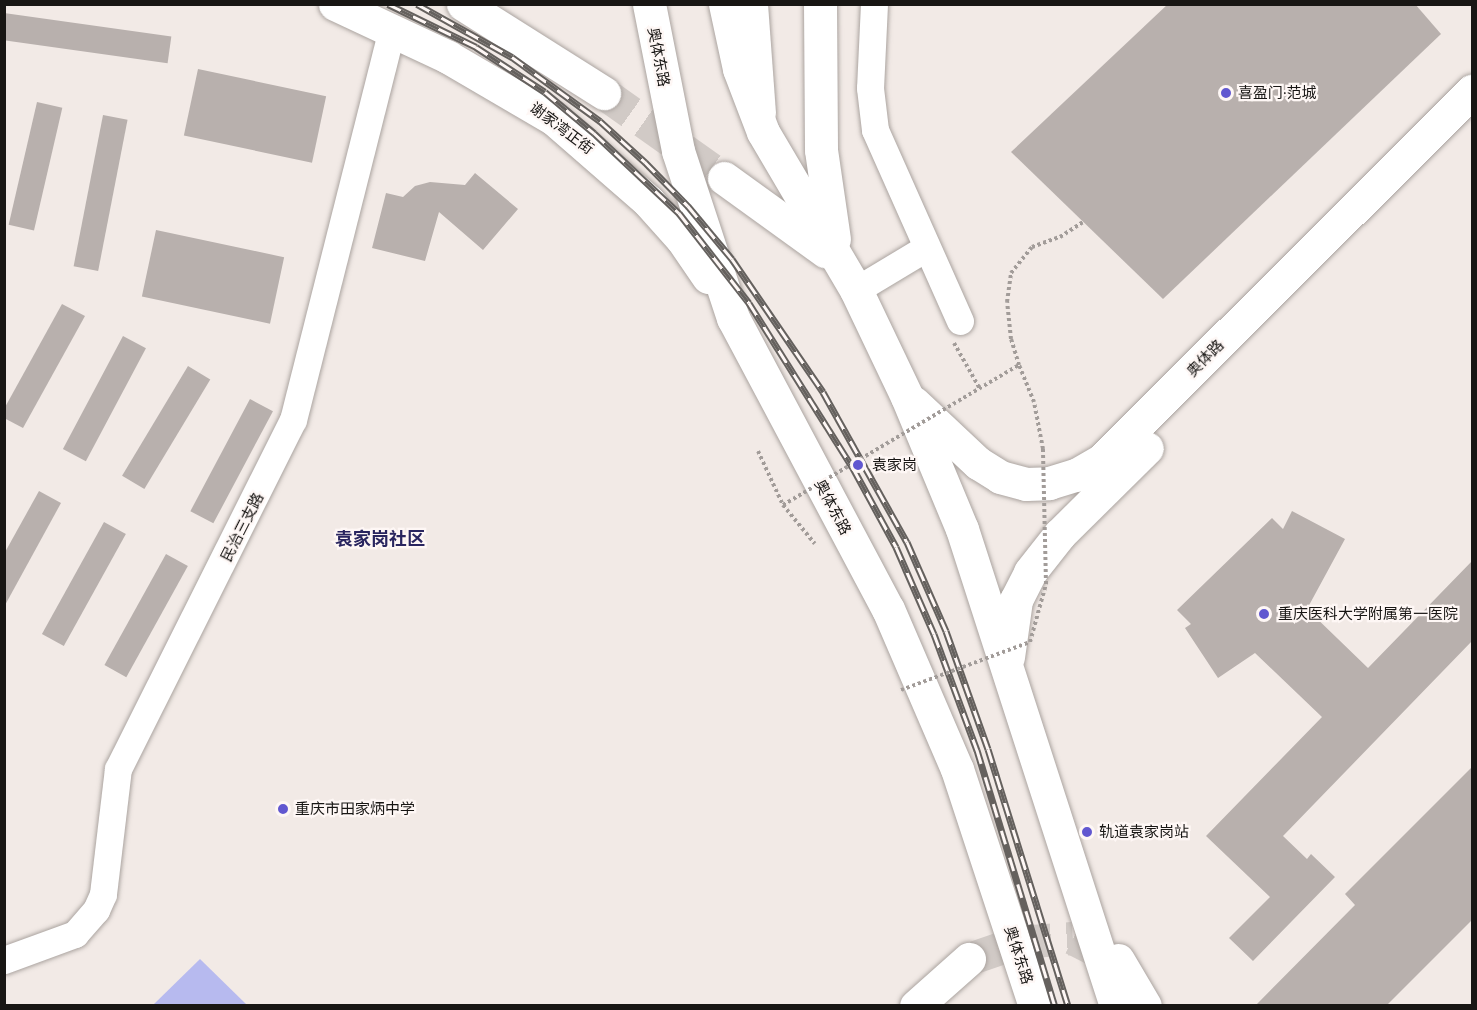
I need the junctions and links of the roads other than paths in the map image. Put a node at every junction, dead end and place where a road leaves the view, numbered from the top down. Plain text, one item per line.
1 (335, 4) edge
2 (463, 4) edge
3 (649, 4) edge
4 (725, 4) edge
5 (754, 4) edge
6 (874, 4) edge
7 (820, 10) edge
8 (392, 28) junction
9 (1473, 92) edge
10 (604, 93) tunnel mouth
11 (1473, 122) edge
12 (763, 132) junction
13 (724, 178) tunnel mouth
14 (926, 248) junction
15 (839, 261) junction
16 (856, 290) junction
17 (732, 318) junction
18 (957, 331) road end
19 (907, 397) junction
20 (1007, 671) junction
21 (1092, 937) junction
22 (969, 959) tunnel mouth
23 (4, 960) edge
24 (1118, 960) tunnel mouth
25 (916, 1005) edge
26 (1035, 1005) edge
27 (1105, 1005) edge
28 (1116, 1005) edge
29 (1145, 1005) edge

1 - 8 main road, 谢家湾正街
2 - 10 main road
3 - 17 main road, 奥体东路
4 - 12 main road
5 - 12 street
6 - 14 street
7 - 15 main road
8 - 17 main road, 谢家湾正街
8 - 23 street, 民治三支路
9 - 19 main road, 奥体路
11 - 20 main road, 奥体路
12 - 15 main road
13 - 15 main road
14 - 16 street
14 - 18 street
15 - 16 main road
16 - 19 main road
17 - 26 main road, 奥体东路
19 - 20 main road
20 - 21 main road
21 - 27 main road
21 - 28 main road
22 - 25 main road
24 - 29 main road

